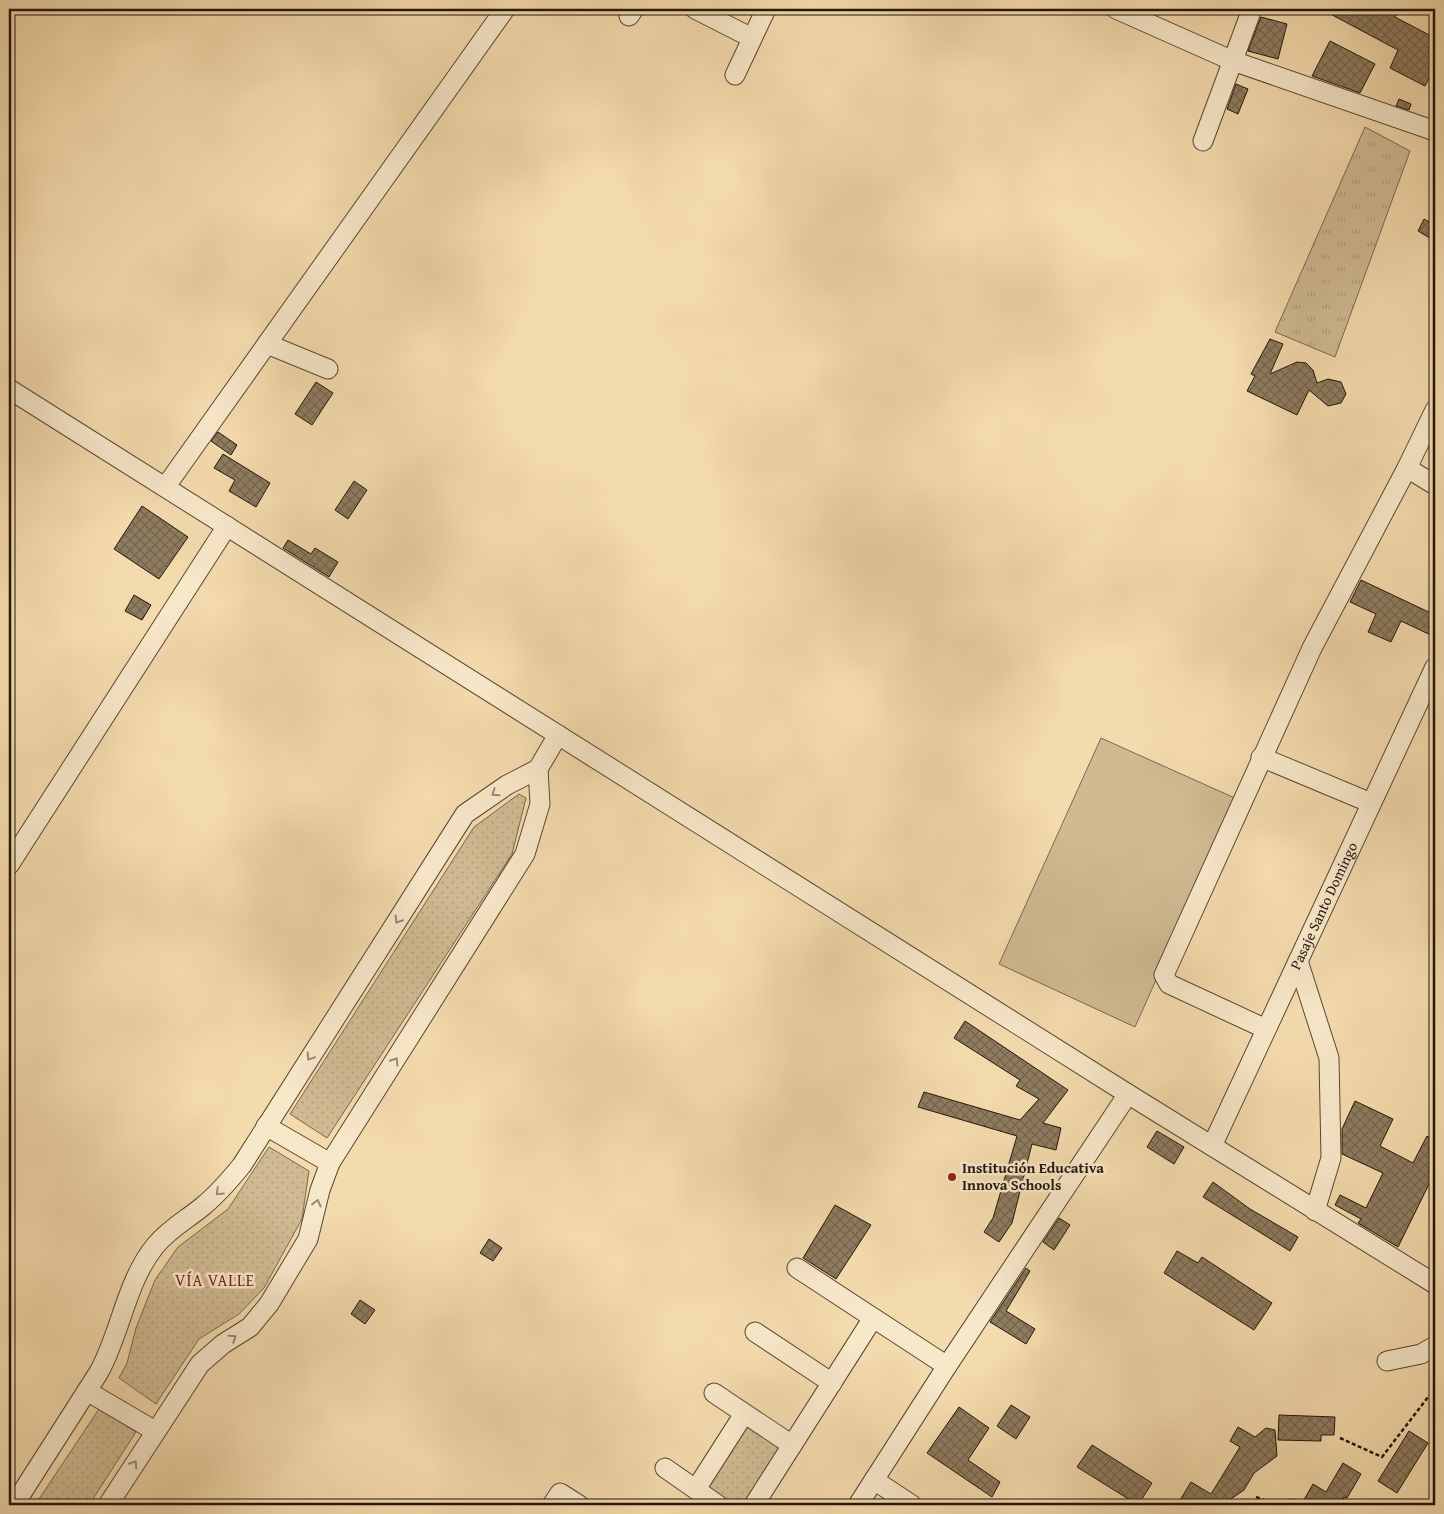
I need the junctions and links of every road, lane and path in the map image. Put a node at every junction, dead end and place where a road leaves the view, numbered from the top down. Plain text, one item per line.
1 (505, 9) edge
2 (695, 9) edge
3 (766, 9) edge
4 (1116, 9) edge
5 (1252, 9) edge
6 (752, 38) junction
7 (1233, 61) junction
8 (735, 76) dead end
9 (1435, 131) edge
10 (1202, 142) dead end
11 (268, 344) junction
12 (328, 369) dead end
13 (9, 389) edge
14 (1435, 410) edge
15 (1407, 468) junction
16 (1435, 485) edge
17 (166, 486) junction
18 (227, 526) junction
19 (1435, 666) edge
20 (558, 735) junction
21 (1262, 757) junction
22 (538, 770) junction
23 (1371, 803) junction
24 (9, 865) edge
25 (1298, 961) junction
26 (1266, 1030) junction
27 (1128, 1094) junction
28 (266, 1126) junction
29 (1212, 1146) junction
30 (330, 1163) junction
31 (1315, 1211) junction
32 (797, 1268) dead end
33 (1435, 1284) edge
34 (873, 1318) junction
35 (755, 1332) dead end
36 (1435, 1346) edge
37 (1387, 1361) dead end
38 (947, 1366) junction
39 (832, 1383) junction
40 (1435, 1388) edge
41 (87, 1391) junction
42 (714, 1393) dead end
43 (744, 1414) junction
44 (155, 1431) junction
45 (1340, 1438) dead end
46 (792, 1445) junction
47 (665, 1468) dead end
48 (874, 1480) junction
49 (696, 1489) junction
50 (1256, 1497) dead end
51 (14, 1505) edge
52 (108, 1505) edge
53 (552, 1505) edge
54 (579, 1505) edge
55 (718, 1505) edge
56 (754, 1505) edge
57 (858, 1505) edge
58 (912, 1505) edge
59 (1301, 1505) edge

1 - 11 street
2 - 6 street
3 - 6 street
4 - 7 street
5 - 7 street
6 - 8 street
7 - 9 street
7 - 10 street
11 - 12 street
11 - 17 street
13 - 17 street
14 - 15 street
15 - 16 street
15 - 21 street
17 - 18 street
18 - 20 street
18 - 24 street
19 - 23 street, Pasaje Santo Domingo
20 - 22 street
20 - 27 street
21 - 23 street
21 - 26 street
22 -> 28 street
30 -> 22 street
23 - 25 street, Pasaje Santo Domingo
25 - 26 street, Pasaje Santo Domingo
25 - 31 street
26 - 29 street, Pasaje Santo Domingo
27 - 29 street
27 - 38 street
28 - 30 street
28 -> 41 street
29 - 31 street
44 -> 30 street
31 - 33 street
32 - 34 street
34 - 38 street
34 - 39 street
35 - 39 street
36 - 37 street
38 - 48 street
39 - 46 street
40 - 45 path
41 - 44 street
41 - 51 street
42 - 43 street
43 - 46 street
43 - 49 street
52 -> 44 street
46 - 56 street
47 - 49 street
48 - 57 street
48 - 58 street
49 - 55 street
50 - 59 path
53 - 54 street

